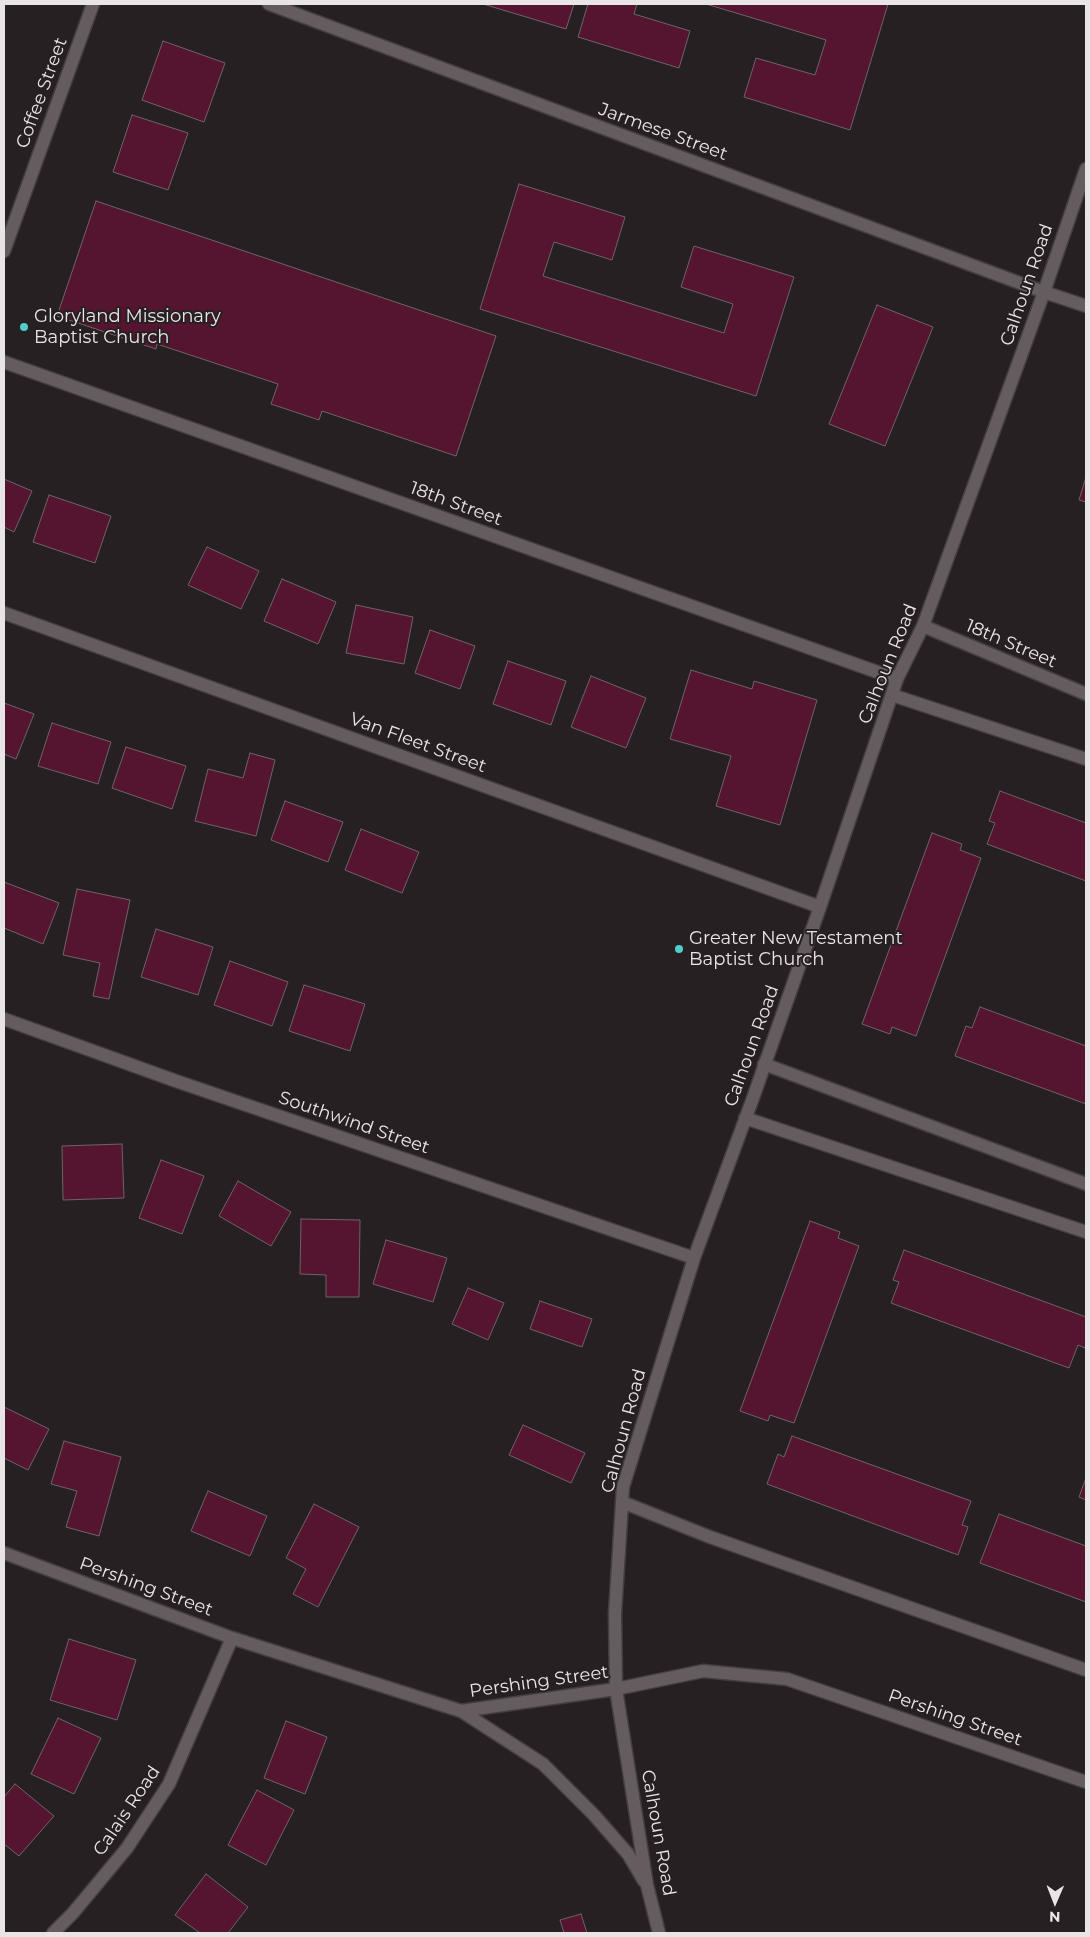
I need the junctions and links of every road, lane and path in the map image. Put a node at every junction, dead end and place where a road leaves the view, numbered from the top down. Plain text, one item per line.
1 (93, 4) edge
2 (269, 4) edge
3 (1086, 169) edge
4 (4, 252) edge
5 (1044, 292) junction
6 (1086, 306) edge
7 (4, 362) edge
8 (4, 613) edge
9 (923, 626) junction
10 (897, 679) junction
11 (1086, 694) edge
12 (892, 695) junction
13 (1086, 759) edge
14 (820, 907) junction
15 (4, 1019) edge
16 (764, 1064) junction
17 (745, 1118) junction
18 (1086, 1184) edge
19 (1086, 1232) edge
20 (694, 1258) junction
21 (622, 1502) junction
22 (4, 1553) edge
23 (232, 1638) junction
24 (1086, 1670) edge
25 (616, 1689) junction
26 (461, 1712) junction
27 (1086, 1782) edge
28 (647, 1885) junction
29 (53, 1933) edge
30 (659, 1933) edge

1 - 4 street, Coffee Street
2 - 5 street, Jarmese Street
3 - 5 street, Calhoun Road
5 - 6 street, Jarmese Street
5 - 9 street, Calhoun Road
7 - 10 street, 18th Street
8 - 14 street, Van Fleet Street
9 - 10 street, Calhoun Road
9 - 11 street, 18th Street
10 - 12 street, Calhoun Road
12 - 13 street
12 - 14 street, Calhoun Road
14 - 16 street, Calhoun Road
15 - 20 street, Southwind Street
16 - 17 street, Calhoun Road
16 - 18 street
17 - 19 street
17 - 20 street, Calhoun Road
20 - 21 street, Calhoun Road
21 - 24 street
21 - 25 street, Calhoun Road
22 - 23 street, Pershing Street
23 - 26 street, Pershing Street
23 - 29 street, Calais Road
25 - 26 street, Pershing Street
25 - 27 street, Pershing Street
25 - 28 street, Calhoun Road
26 - 28 street
28 - 30 street, Calhoun Road

